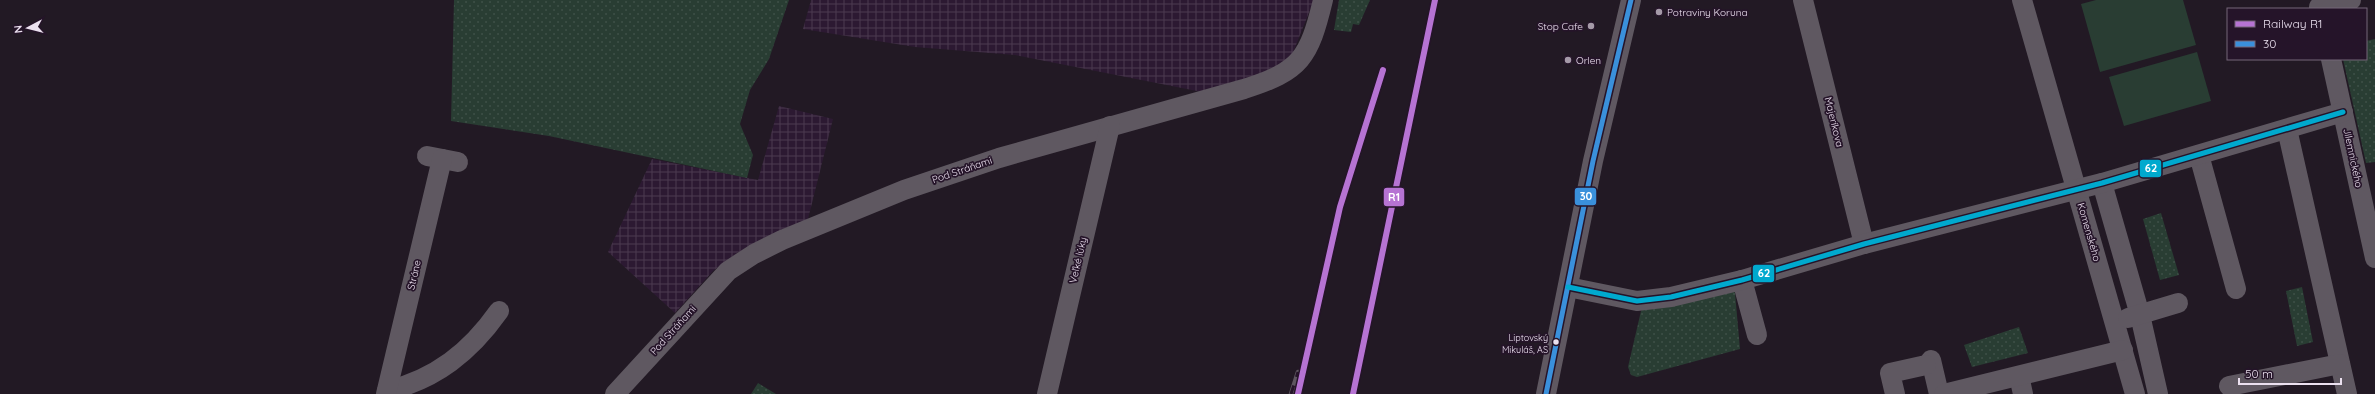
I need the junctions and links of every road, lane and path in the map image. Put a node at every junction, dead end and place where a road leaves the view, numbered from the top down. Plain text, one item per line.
1 (1323, 0) edge
2 (1631, 0) edge
3 (1803, 0) edge
4 (2022, 0) edge
5 (2350, 0) edge
6 (2319, 5) edge
7 (2331, 60) edge
8 (2343, 112) junction
9 (1110, 126) junction
10 (2287, 129) junction
11 (2199, 155) junction
12 (442, 159) dead end
13 (2102, 183) junction
14 (2076, 190) junction
15 (1864, 244) junction
16 (2374, 247) edge
17 (1742, 280) junction
18 (1568, 287) junction
19 (2236, 289) dead end
20 (2178, 303) dead end
21 (499, 311) dead end
22 (2140, 315) junction
23 (2115, 322) junction
24 (1757, 335) dead end
25 (2123, 350) junction
26 (2340, 364) junction
27 (2021, 385) edge
28 (2229, 386) dead end
29 (386, 393) edge
30 (615, 394) edge
31 (1047, 394) edge
32 (1546, 394) edge
33 (1895, 394) edge
34 (1939, 394) edge
35 (1944, 394) edge
36 (2135, 394) edge
37 (2158, 394) edge
38 (2347, 394) edge

1 - 9 street, Pod Stráňami
2 - 18 street
3 - 15 street, Majeríkova
4 - 14 street, Komenského
5 - 6 street
7 - 8 street, Jilemnického
8 - 10 street
8 - 16 street, Jilemnického
9 - 30 street, Pod Stráňami
9 - 31 street, Veľké lúky
10 - 11 street
10 - 26 street
11 - 13 street
11 - 19 street
12 - 29 street, Stráne
13 - 14 street
13 - 22 street
14 - 15 street
14 - 23 street, Komenského
15 - 17 street
17 - 18 street
17 - 24 street
18 - 32 street
20 - 22 street
21 - 29 street, Stráne
22 - 23 street
22 - 37 street
23 - 25 street, Komenského
25 - 27 street
25 - 36 street, Komenského
26 - 28 street
26 - 38 street
27 - 35 street
33 - 34 street

